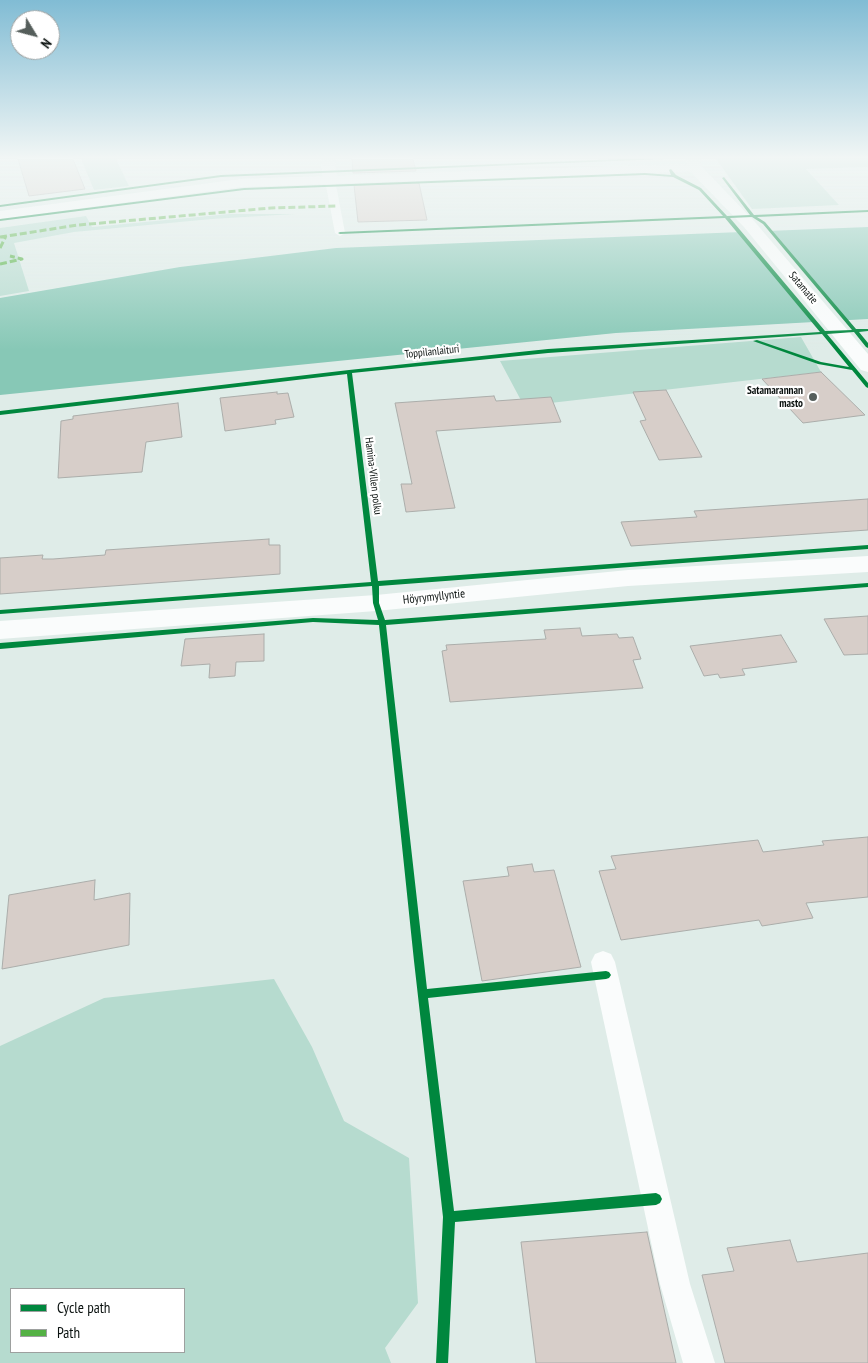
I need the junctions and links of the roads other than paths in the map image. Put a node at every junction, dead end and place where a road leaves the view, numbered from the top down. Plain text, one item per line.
1 (338, 223) edge
2 (748, 223) edge
3 (340, 233) dead end
4 (867, 365) edge
5 (868, 564) edge
6 (0, 630) edge
7 (603, 962) dead end
8 (699, 1363) edge

1 - 3 lane
2 - 4 street, Satamatie
5 - 6 street, Höyrymyllyntie
7 - 8 lane

